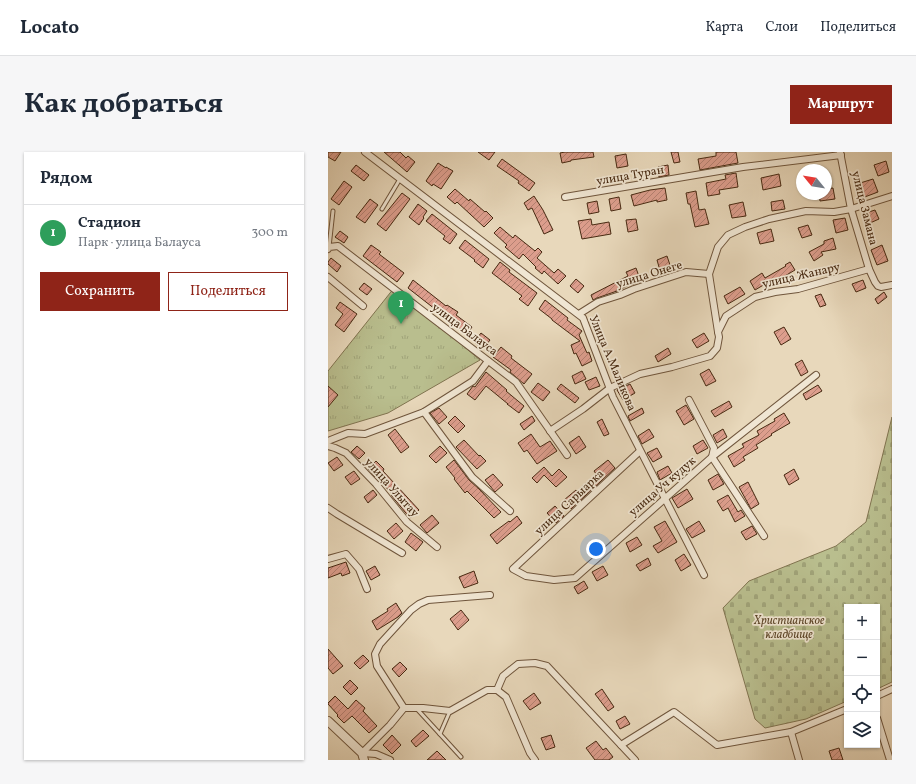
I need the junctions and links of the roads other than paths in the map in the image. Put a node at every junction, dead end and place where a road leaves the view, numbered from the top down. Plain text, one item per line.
1 (365, 152) edge
2 (840, 154) edge
3 (400, 179) junction
4 (892, 196) edge
5 (565, 198) dead end
6 (382, 209) dead end
7 (851, 209) junction
8 (333, 211) dead end
9 (329, 248) edge
10 (869, 269) junction
11 (709, 274) junction
12 (328, 277) edge
13 (892, 285) edge
14 (363, 306) dead end
15 (579, 314) junction
16 (718, 332) junction
17 (488, 361) junction
18 (816, 375) dead end
19 (610, 388) junction
20 (689, 400) dead end
21 (424, 412) junction
22 (550, 431) junction
23 (328, 441) edge
24 (328, 446) edge
25 (640, 450) junction
26 (567, 455) dead end
27 (712, 457) junction
28 (665, 498) junction
29 (328, 508) edge
30 (510, 511) dead end
31 (764, 536) dead end
32 (437, 547) dead end
33 (402, 553) dead end
34 (328, 559) edge
35 (513, 569) joint
36 (704, 575) dead end
37 (367, 589) dead end
38 (490, 595) dead end
39 (892, 688) edge
40 (497, 690) junction
41 (880, 694) edge
42 (404, 708) junction
43 (416, 708) junction
44 (844, 710) edge
45 (450, 711) junction
46 (328, 721) edge
47 (880, 728) edge
48 (790, 732) junction
49 (440, 734) junction
50 (621, 745) junction
51 (363, 757) edge
52 (461, 757) dead end
53 (390, 760) edge
54 (535, 760) edge
55 (635, 760) edge
56 (799, 760) edge
57 (890, 760) edge

1 - 3 street, Улица А.Маликова
2 - 5 street, улица Туран
2 - 7 street, улица Замана
3 - 6 lane
3 - 15 street, Улица А.Маликова
4 - 7 street
7 - 10 street, улица Замана
7 - 11 street
8 - 9 lane
9 - 17 street, улица Балауса
10 - 13 street, улица Замана
10 - 16 street, улица Жанару
11 - 15 street, улица Онеге
11 - 16 street
12 - 14 street
15 - 19 street, Улица А.Маликова
16 - 19 street, улица Жанару
17 - 21 street
17 - 22 street, улица Балауса
18 - 27 street, улица Уч кудук
19 - 22 street, улица Жанару
19 - 25 street, Улица А.Маликова
20 - 27 street
21 - 23 street
21 - 30 street
22 - 26 street, улица Балауса
24 - 32 street, улица Улытау
25 - 28 street, Улица А.Маликова
25 - 35 street, улица Сарыарка
27 - 28 street, улица Уч кудук
27 - 31 street
28 - 35 street, улица Уч кудук
28 - 36 street, Улица А.Маликова
29 - 33 street
34 - 37 street
38 - 42 street
39 - 41 street
40 - 45 street
40 - 50 street
40 - 54 street
42 - 43 street
42 - 51 street
43 - 45 street
43 - 49 lane
44 - 48 street
45 - 49 lane
46 - 51 street
47 - 57 street
48 - 50 street
48 - 56 street
49 - 52 lane
50 - 55 street
51 - 53 street

